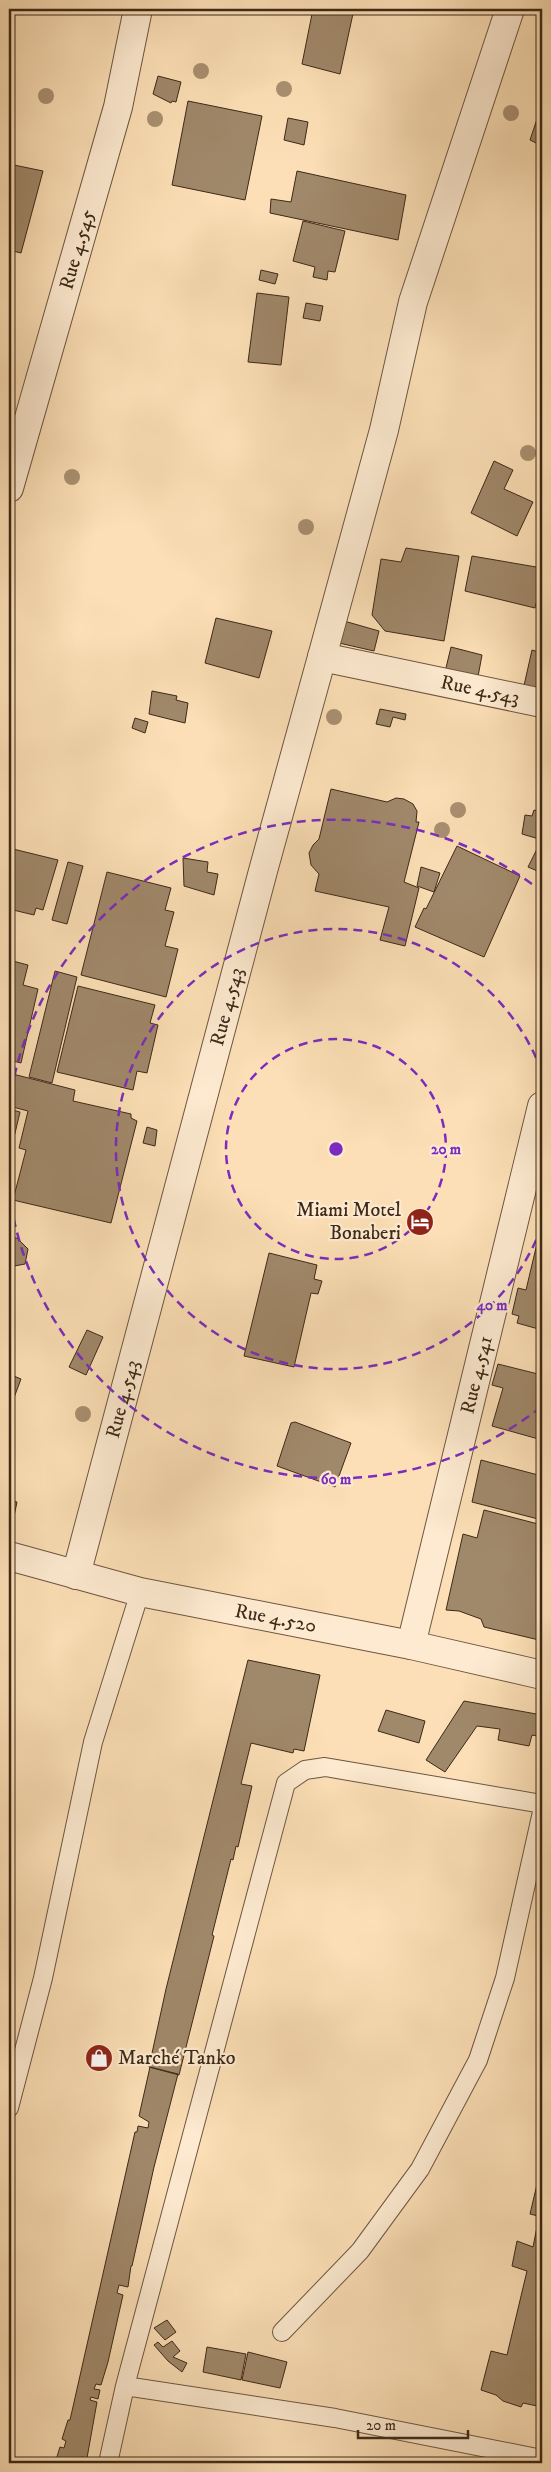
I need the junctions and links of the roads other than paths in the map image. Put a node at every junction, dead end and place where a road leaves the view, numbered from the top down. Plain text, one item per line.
1 (138, 9) edge
2 (510, 9) edge
3 (9, 488) edge
4 (322, 657) junction
5 (542, 703) edge
6 (542, 1106) edge
7 (9, 1556) edge
8 (76, 1575) junction
9 (140, 1592) junction
10 (411, 1645) junction
11 (542, 1675) edge
12 (542, 1804) edge
13 (542, 1812) edge
14 (9, 2108) edge
15 (282, 2332) dead end
16 (125, 2386) junction
17 (542, 2459) edge
18 (108, 2463) edge

1 - 3 street, Rue 4.545
2 - 4 street
4 - 5 street, Rue 4.543
4 - 8 street, Rue 4.543
6 - 10 street, Rue 4.541
7 - 8 street, Rue 4.520
8 - 9 street, Rue 4.520
9 - 10 street, Rue 4.520
9 - 14 lane
10 - 11 street, Rue 4.520
12 - 16 lane
13 - 15 lane
16 - 17 lane
16 - 18 lane

